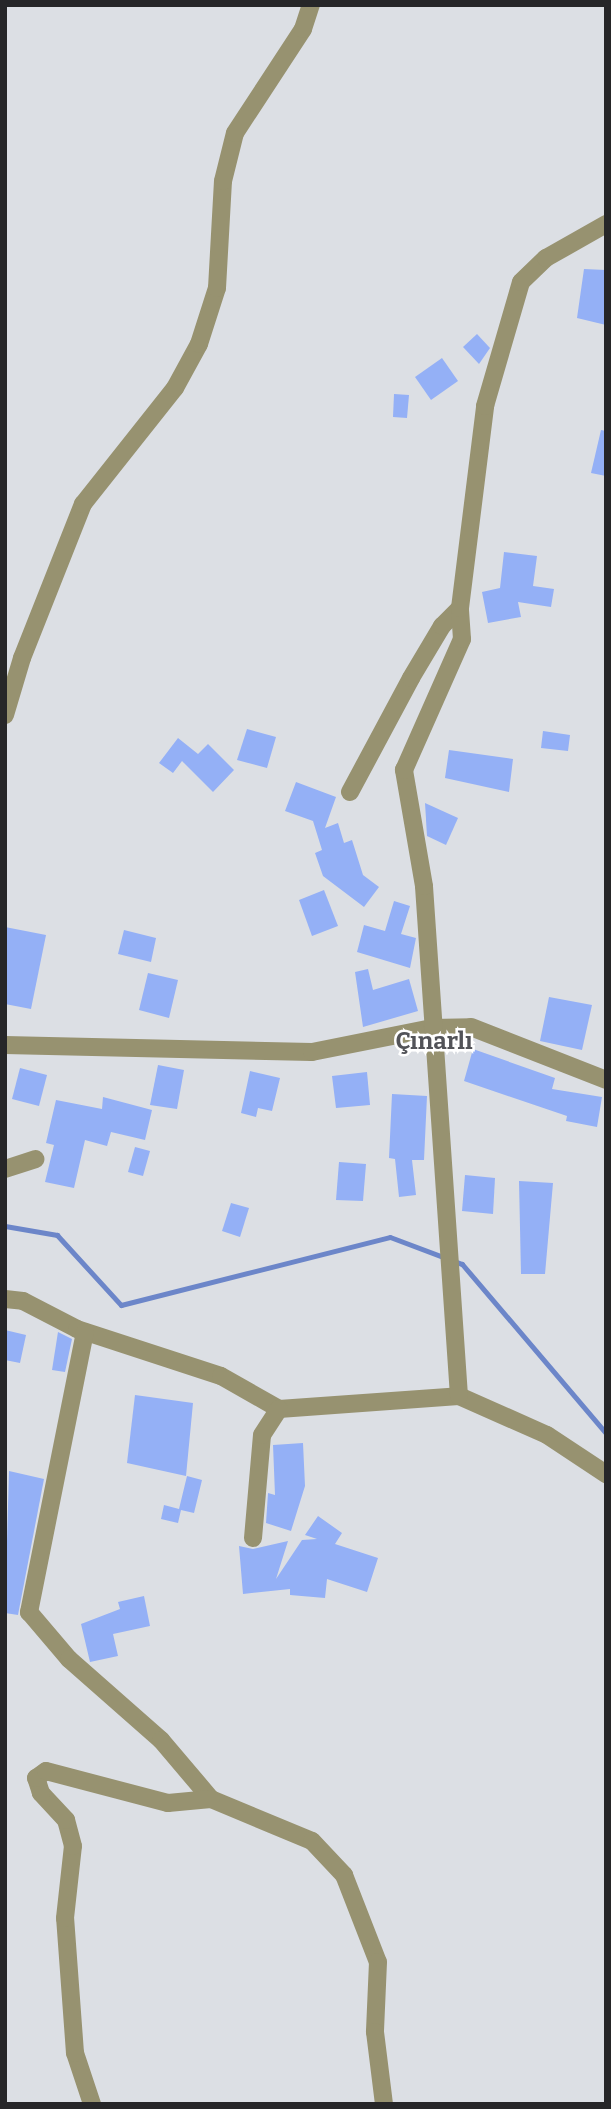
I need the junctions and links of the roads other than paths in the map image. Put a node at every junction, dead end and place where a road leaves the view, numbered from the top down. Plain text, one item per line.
1 (311, 5) edge
2 (606, 224) edge
3 (460, 608) junction
4 (5, 715) edge
5 (350, 792) dead end
6 (432, 1028) junction
7 (5, 1045) edge
8 (606, 1080) edge
9 (35, 1159) dead end
10 (5, 1169) edge
11 (5, 1299) edge
12 (85, 1332) junction
13 (459, 1396) junction
14 (279, 1409) junction
15 (606, 1474) edge
16 (253, 1538) dead end
17 (211, 1799) junction
18 (92, 2104) edge
19 (384, 2104) edge

1 - 4 street
2 - 3 street
3 - 5 street
3 - 6 street
6 - 7 street
6 - 8 street
6 - 13 street
9 - 10 street
11 - 12 street
12 - 14 street
12 - 17 street
13 - 14 street
13 - 15 street
14 - 16 street
17 - 18 street
17 - 19 street

